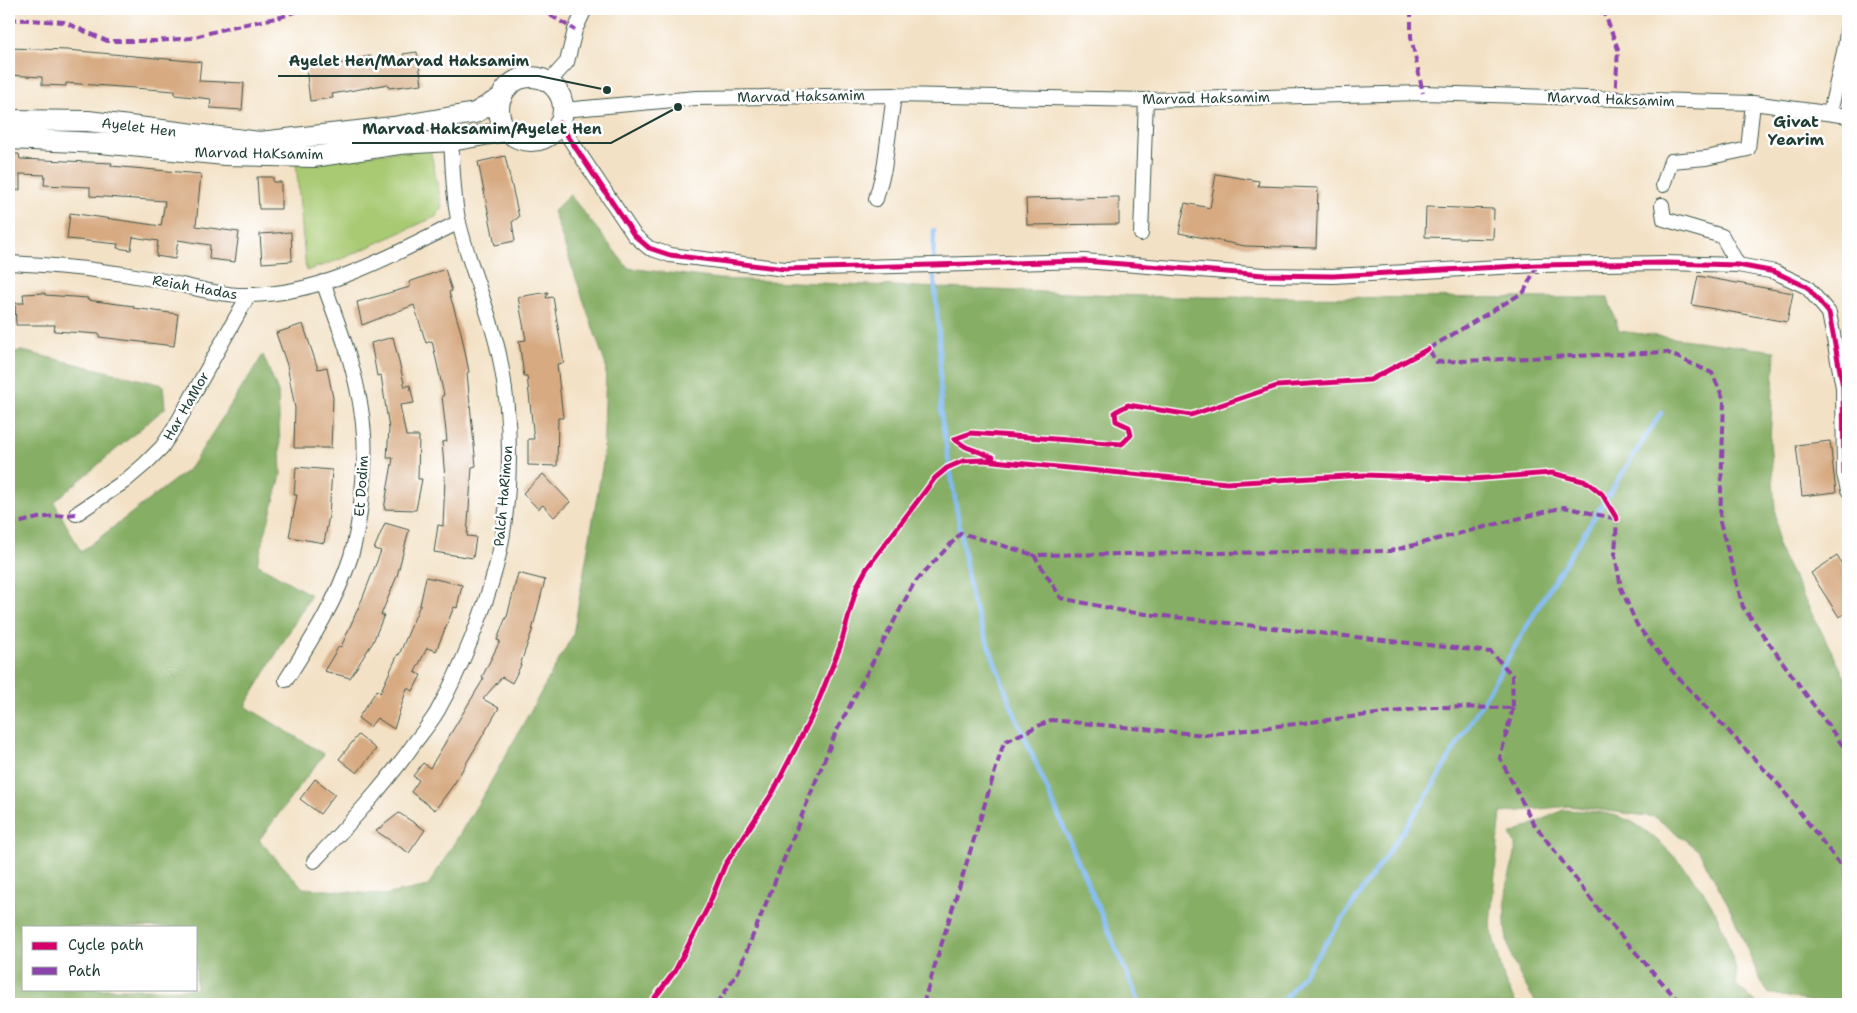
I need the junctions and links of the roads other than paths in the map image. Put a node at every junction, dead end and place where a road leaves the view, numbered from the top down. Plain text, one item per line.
1 (585, 9) edge
2 (1848, 25) edge
3 (549, 82) junction
4 (894, 95) junction
5 (502, 97) junction
6 (1146, 100) junction
7 (1753, 104) junction
8 (1830, 114) junction
9 (561, 116) junction
10 (1848, 116) edge
11 (9, 120) edge
12 (507, 131) junction
13 (9, 138) edge
14 (451, 141) junction
15 (1663, 185) dead end
16 (876, 199) dead end
17 (1662, 205) dead end
18 (459, 222) junction
19 (1141, 234) dead end
20 (9, 263) edge
21 (1738, 265) junction
22 (323, 282) junction
23 (248, 296) junction
24 (1848, 490) edge
25 (76, 514) dead end
26 (286, 680) dead end
27 (314, 860) dead end

1 - 3 street
2 - 8 street
3 - 5 street
3 - 9 street
4 - 6 street, Marvad Haksamim
4 - 9 street, Marvad Haksamim
4 - 16 street
5 - 11 street, Ayelet Hen
5 - 12 street
6 - 7 street, Marvad Haksamim
6 - 19 street
7 - 8 street, Marvad Haksamim
7 - 15 street
8 - 10 street, Marvad Haksamim
9 - 12 street
9 - 21 street
12 - 14 street, Marvad HaKsamim
13 - 14 street, Marvad HaKsamim
14 - 18 street, Palch HaRimon
17 - 21 street
18 - 22 street, Reiah Hadas
18 - 27 street, Palch HaRimon
20 - 23 street, Reiah Hadas
21 - 24 street
22 - 23 street, Reiah Hadas
22 - 26 street, Et Dodim
23 - 25 street, Har HaMor

